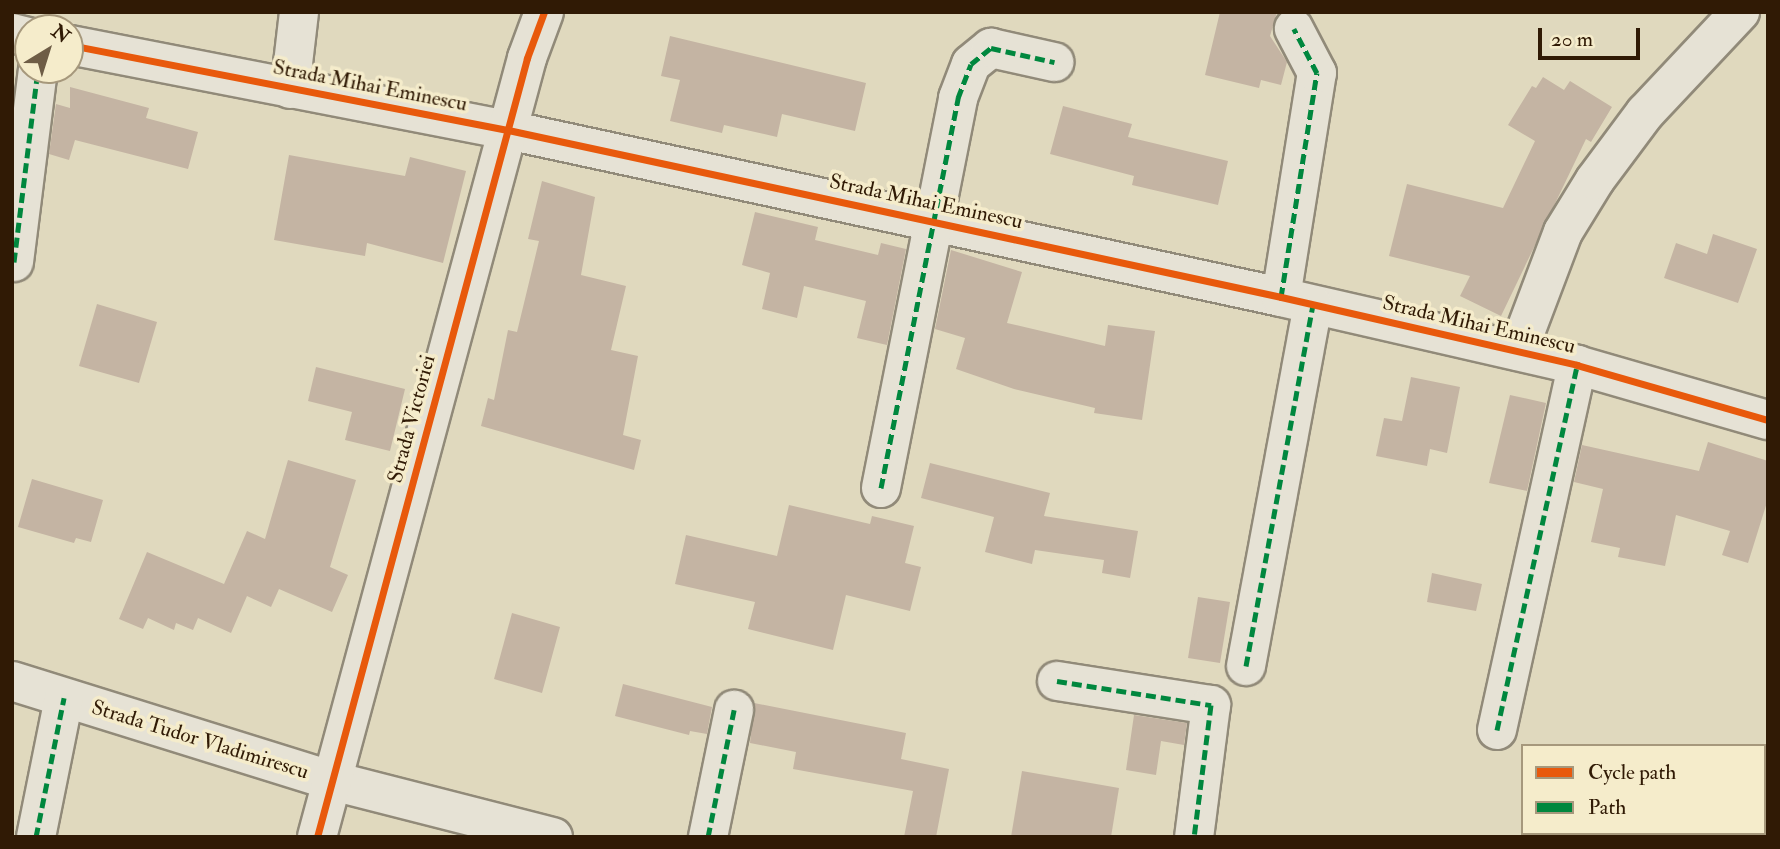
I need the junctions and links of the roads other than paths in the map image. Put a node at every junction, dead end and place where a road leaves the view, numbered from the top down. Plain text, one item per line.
1 (299, 12) edge
2 (544, 12) edge
3 (1741, 12) edge
4 (1294, 29) dead end
5 (84, 49) edge
6 (1055, 62) dead end
7 (36, 84) edge
8 (290, 89) junction
9 (508, 130) junction
10 (936, 222) junction
11 (14, 262) edge
12 (1297, 301) junction
13 (1518, 351) junction
14 (1577, 365) junction
15 (1768, 420) edge
16 (881, 488) dead end
17 (1246, 666) dead end
18 (12, 681) edge
19 (1057, 681) dead end
20 (64, 698) junction
21 (734, 710) dead end
22 (1497, 730) dead end
23 (333, 781) junction
24 (36, 837) edge
25 (317, 837) edge
26 (552, 837) edge
27 (708, 837) edge
28 (1194, 837) edge

1 - 8 street
2 - 9 street, Strada Victoriei
3 - 13 street
4 - 12 street
5 - 8 street, Strada Mihai Eminescu
6 - 10 street
7 - 11 street
8 - 9 street, Strada Mihai Eminescu
9 - 10 street, Strada Mihai Eminescu
9 - 23 street, Strada Victoriei
10 - 12 street, Strada Mihai Eminescu
10 - 16 street
12 - 13 street, Strada Mihai Eminescu
12 - 17 street
13 - 14 street, Strada Mihai Eminescu
14 - 15 street, Strada Mihai Eminescu
14 - 22 street
18 - 20 street, Strada Tudor Vladimirescu
19 - 28 street
20 - 23 street, Strada Tudor Vladimirescu
20 - 24 street
21 - 27 street
23 - 25 street, Strada Victoriei
23 - 26 street, Strada Tudor Vladimirescu

